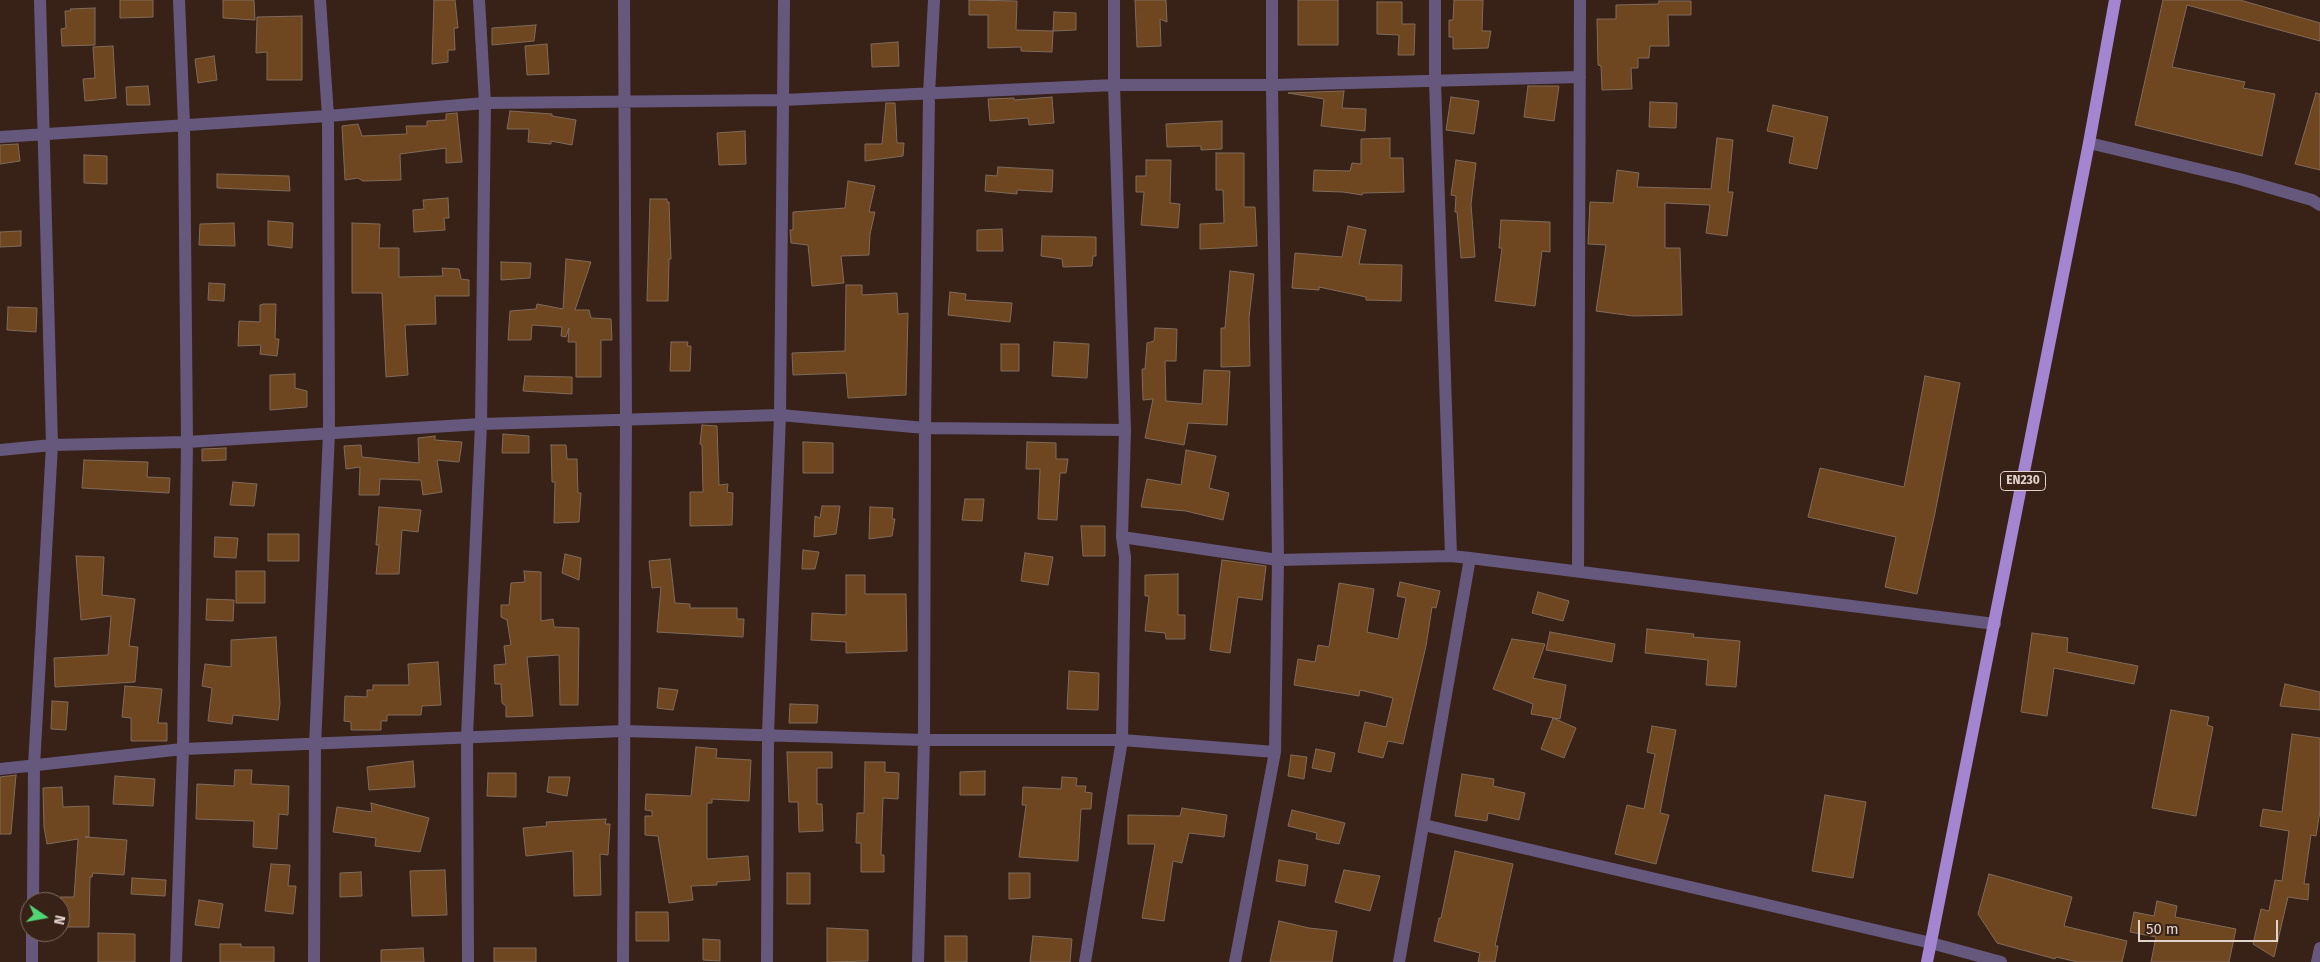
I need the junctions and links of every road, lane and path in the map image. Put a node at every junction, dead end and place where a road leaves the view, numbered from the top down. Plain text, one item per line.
1 (40, 0) edge
2 (179, 0) edge
3 (320, 0) edge
4 (479, 0) edge
5 (624, 0) edge
6 (784, 0) edge
7 (934, 0) edge
8 (1114, 0) edge
9 (1272, 0) edge
10 (1435, 0) edge
11 (1580, 0) edge
12 (2115, 0) edge
13 (1580, 77) junction
14 (1435, 82) junction
15 (1114, 85) junction
16 (1272, 85) junction
17 (929, 94) junction
18 (783, 100) junction
19 (625, 102) junction
20 (485, 103) junction
21 (328, 116) junction
22 (184, 125) junction
23 (43, 134) junction
24 (0, 137) edge
25 (2089, 143) junction
26 (2320, 204) edge
27 (780, 415) junction
28 (626, 420) junction
29 (481, 424) junction
30 (925, 428) junction
31 (1124, 430) junction
32 (329, 434) junction
33 (187, 442) junction
34 (52, 445) junction
35 (0, 450) edge
36 (1122, 537) junction
37 (1451, 556) junction
38 (1470, 558) junction
39 (1278, 560) junction
40 (1578, 572) junction
41 (1995, 624) junction
42 (624, 731) junction
43 (768, 734) junction
44 (467, 736) junction
45 (924, 740) junction
46 (1122, 740) junction
47 (315, 745) junction
48 (183, 749) junction
49 (1275, 752) junction
50 (34, 766) junction
51 (0, 769) edge
52 (1424, 825) junction
53 (33, 892) edge
54 (32, 942) edge
55 (1931, 943) junction
56 (2320, 948) edge
57 (32, 962) edge
58 (176, 962) edge
59 (314, 962) edge
60 (468, 962) edge
61 (623, 962) edge
62 (767, 962) edge
63 (918, 962) edge
64 (1085, 962) edge
65 (1235, 962) edge
66 (1399, 962) edge
67 (1927, 962) edge
68 (2001, 962) edge
69 (2317, 962) edge

1 - 23 street
2 - 22 street
3 - 21 street
4 - 20 street
5 - 19 street
6 - 18 street
7 - 17 street
8 - 15 street
9 - 16 street
10 - 14 street
11 - 13 street
12 - 25 main road, EN230
13 - 14 street
13 - 40 street
14 - 16 street
14 - 37 street
15 - 16 street
15 - 17 street
15 - 31 street
16 - 39 street
17 - 18 street
17 - 30 street
18 - 19 street
18 - 27 street
19 - 20 street
19 - 28 street
20 - 21 street
20 - 29 street
21 - 22 street
21 - 32 street
22 - 23 street
22 - 33 street
23 - 24 street
23 - 34 street
25 - 26 street
25 - 41 main road, EN230
27 - 28 street
27 - 30 street
27 - 43 street
28 - 29 street
28 - 42 street
29 - 32 street
29 - 44 street
30 - 31 street
30 - 45 street
31 - 36 street
32 - 33 street
32 - 47 street
33 - 34 street
33 - 48 street
34 - 35 street
34 - 50 street
36 - 39 street
36 - 46 street
37 - 38 street
37 - 39 street
38 - 40 street
38 - 52 street
39 - 49 street
40 - 41 street
41 - 55 main road, EN230
42 - 43 street
42 - 44 street
42 - 61 street
43 - 45 street
43 - 62 street
44 - 47 street
44 - 60 street
45 - 46 street
45 - 63 street
46 - 49 street
46 - 64 street
47 - 48 street
47 - 59 street
48 - 50 street
48 - 58 street
49 - 65 street
50 - 51 street
50 - 53 street
52 - 55 street
52 - 66 street
54 - 57 street
55 - 67 main road, EN230
55 - 68 street
56 - 69 street

